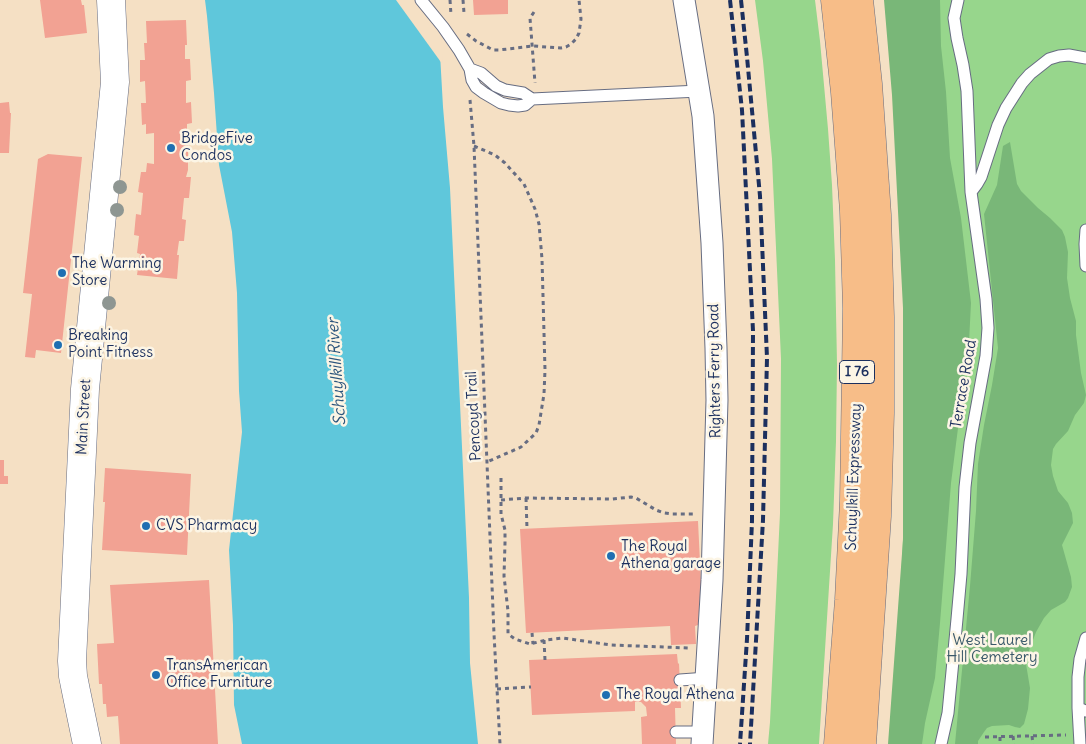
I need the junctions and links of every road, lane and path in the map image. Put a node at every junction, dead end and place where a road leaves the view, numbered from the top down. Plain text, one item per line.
1 (111, 0) edge
2 (421, 0) edge
3 (450, 0) edge
4 (463, 0) edge
5 (579, 0) edge
6 (684, 0) edge
7 (835, 0) edge
8 (859, 0) edge
9 (958, 0) edge
10 (534, 12) dead end
11 (464, 13) dead end
12 (451, 15) dead end
13 (466, 33) dead end
14 (533, 46) junction
15 (1086, 58) edge
16 (535, 70) dead end
17 (699, 91) junction
18 (470, 100) dead end
19 (474, 146) junction
20 (971, 192) junction
21 (1086, 230) edge
22 (1086, 266) edge
23 (487, 462) junction
24 (501, 478) dead end
25 (526, 498) junction
26 (501, 500) junction
27 (714, 514) junction
28 (527, 529) dead end
29 (532, 633) dead end
30 (1086, 638) edge
31 (544, 640) junction
32 (533, 644) junction
33 (709, 650) junction
34 (545, 660) dead end
35 (707, 678) junction
36 (680, 680) dead end
37 (531, 687) dead end
38 (497, 689) junction
39 (1082, 710) edge
40 (676, 732) dead end
41 (1013, 736) junction
42 (1032, 736) junction
43 (985, 737) dead end
44 (1000, 737) junction
45 (702, 738) edge
46 (1080, 739) edge
47 (88, 744) edge
48 (500, 744) edge
49 (838, 744) edge
50 (862, 744) edge
51 (941, 744) edge
52 (1000, 744) edge
53 (1014, 744) edge
54 (1033, 744) edge

1 - 47 street, Main Street
2 - 17 lane
3 - 12 path
4 - 11 path
5 - 14 path
6 - 17 street, Righters Ferry Road
7 - 49 highway, Schuylkill Expressway / I 76
8 - 50 highway, Schuylkill Expressway / I 76
9 - 20 lane, Terrace Road
10 - 14 path
13 - 14 path
14 - 16 path
15 - 20 lane
17 - 27 street, Righters Ferry Road
18 - 19 path, Pencoyd Trail
19 - 23 path, Pencoyd Trail
19 - 23 path
20 - 51 lane, Terrace Road
21 - 22 lane
23 - 38 path, Pencoyd Trail
24 - 26 path
25 - 26 path
25 - 27 path
25 - 28 path
26 - 32 path
27 - 33 street, Righters Ferry Road
29 - 32 path
30 - 39 lane
31 - 32 path
31 - 33 path
31 - 34 path
33 - 35 street, Righters Ferry Road
35 - 36 lane
35 - 45 street, Righters Ferry Road
37 - 38 path
38 - 48 path, Pencoyd Trail
39 - 46 lane
40 - 45 lane
41 - 42 path
41 - 44 path
41 - 53 path
42 - 46 path
42 - 54 path
43 - 44 path
44 - 52 path

